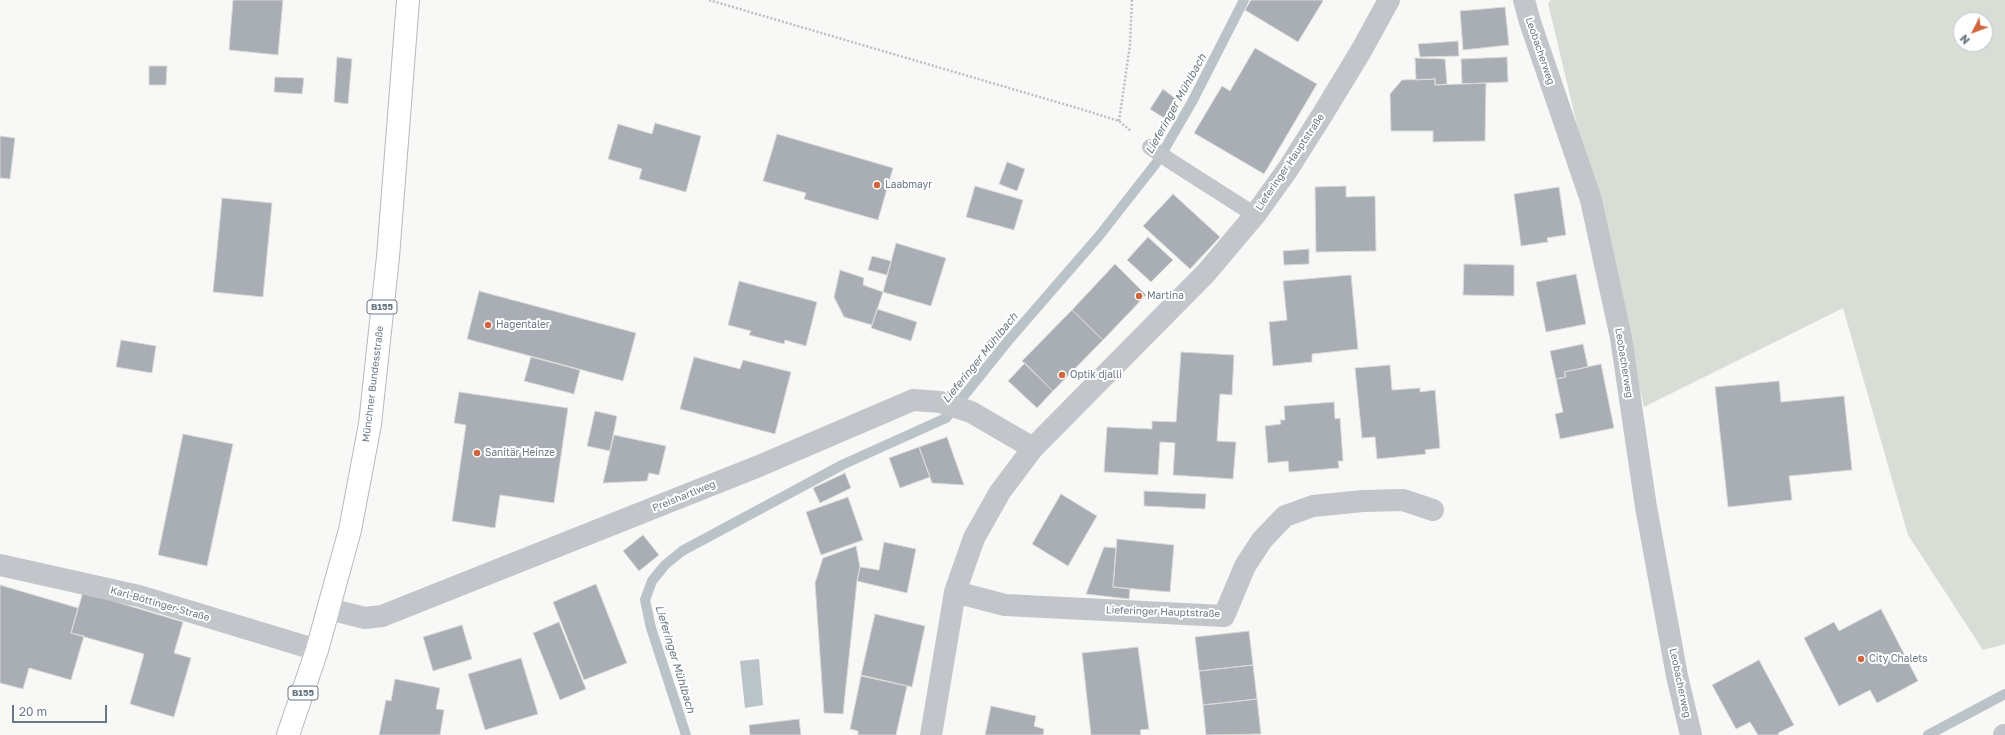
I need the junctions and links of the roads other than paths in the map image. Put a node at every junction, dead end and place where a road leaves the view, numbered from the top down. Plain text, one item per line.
1 (408, 0) edge
2 (1389, 0) edge
3 (1524, 0) edge
4 (1150, 147) dead end
5 (1255, 215) junction
6 (1033, 448) junction
7 (1433, 510) dead end
8 (0, 565) edge
9 (955, 592) junction
10 (329, 609) junction
11 (317, 650) junction
12 (288, 735) edge
13 (931, 735) edge
14 (1692, 735) edge

1 - 10 main road, Münchner Bundesstraße / B155
2 - 5 street, Lieferinger Hauptstraße
3 - 14 street, Leobacherweg
4 - 5 lane
5 - 6 street, Lieferinger Hauptstraße
6 - 9 street, Lieferinger Hauptstraße
6 - 10 street, Preishartlweg
7 - 9 street, Lieferinger Hauptstraße
8 - 11 street, Karl-Böttinger-Straße
9 - 13 street, Lieferinger Hauptstraße
10 - 11 main road, Münchner Bundesstraße / B155
11 - 12 main road, Münchner Bundesstraße / B155

